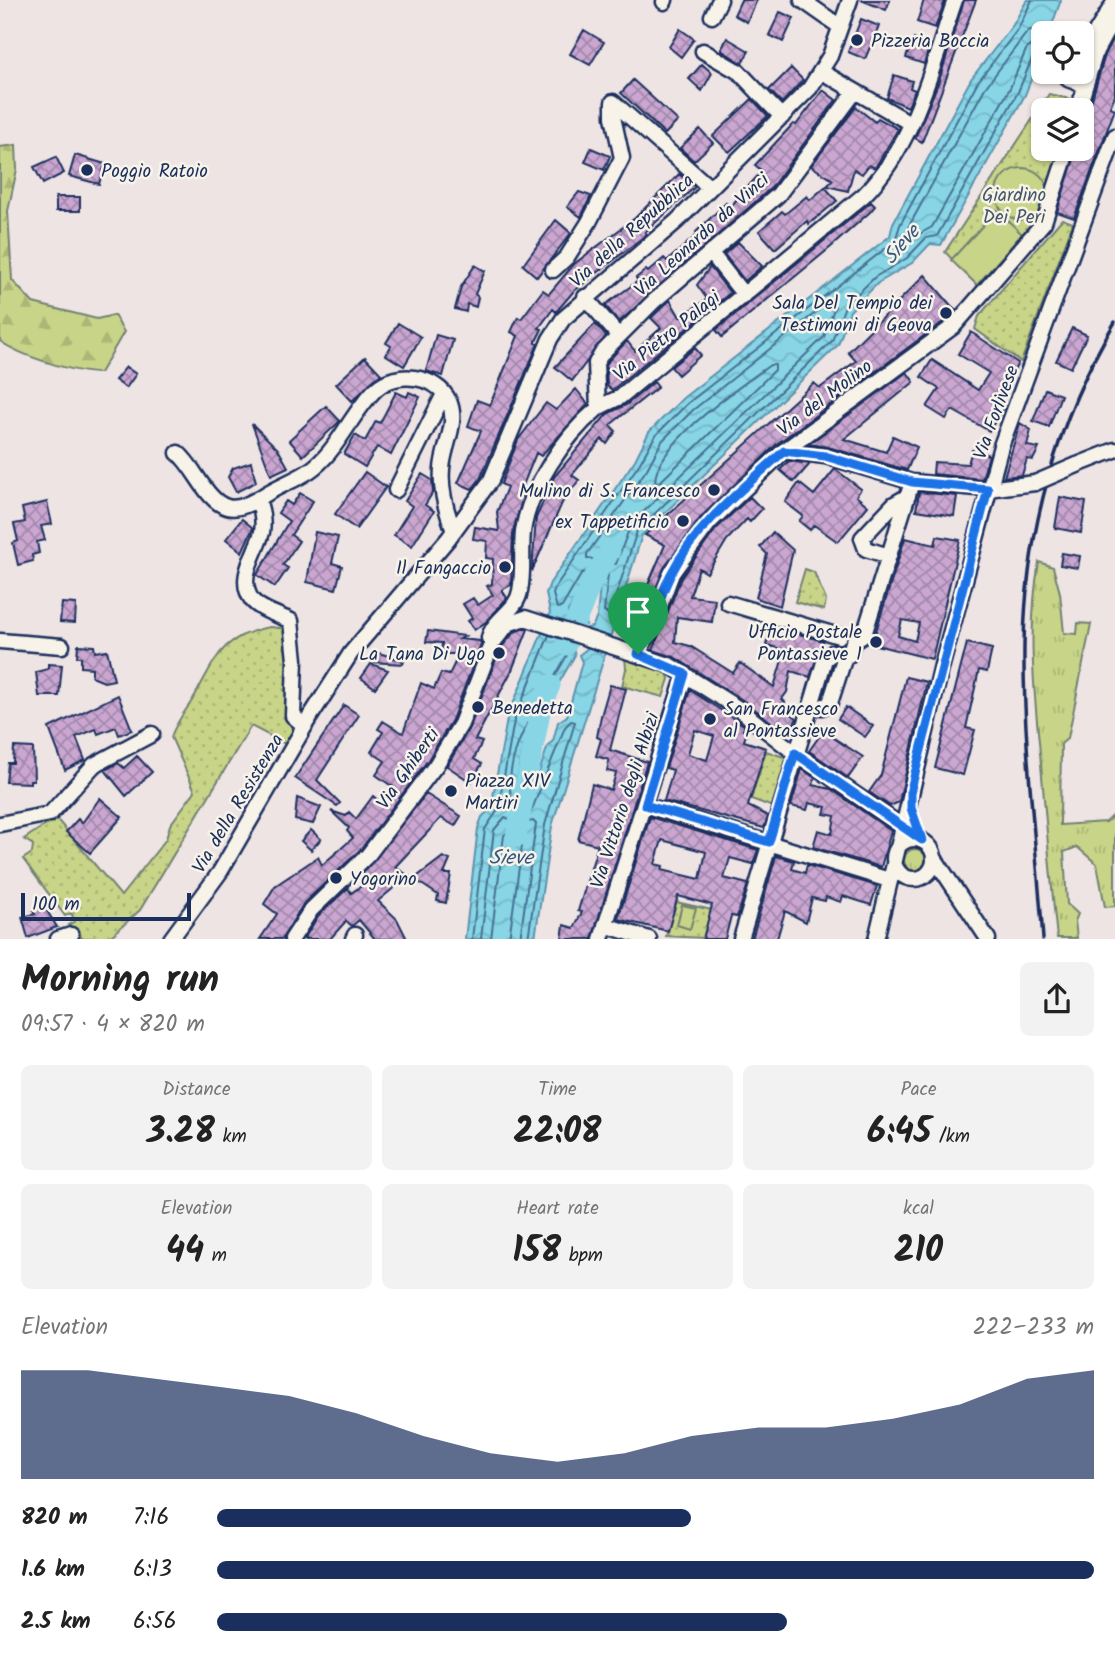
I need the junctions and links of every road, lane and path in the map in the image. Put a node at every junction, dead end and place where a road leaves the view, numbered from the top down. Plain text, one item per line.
1 (720, 0) edge
2 (802, 0) edge
3 (850, 0) edge
4 (955, 0) edge
5 (1115, 1) edge
6 (712, 16) dead end
7 (1115, 16) edge
8 (839, 26) junction
9 (1094, 35) edge
10 (703, 51) dead end
11 (822, 72) junction
12 (1084, 85) joint
13 (854, 93) junction
14 (1081, 98) edge
15 (782, 117) junction
16 (910, 123) junction
17 (1115, 136) edge
18 (1064, 161) edge
19 (709, 187) junction
20 (711, 253) junction
21 (553, 270) dead end
22 (744, 295) junction
23 (585, 297) junction
24 (617, 334) junction
25 (444, 394) junction
26 (597, 408) junction
27 (1115, 450) edge
28 (784, 451) junction
29 (178, 453) dead end
30 (910, 489) junction
31 (988, 489) junction
32 (396, 490) dead end
33 (258, 499) junction
34 (454, 531) junction
35 (889, 556) junction
36 (728, 603) dead end
37 (846, 639) junction
38 (0, 641) edge
39 (492, 644) junction
40 (62, 646) dead end
41 (632, 652) junction
42 (685, 674) junction
43 (302, 732) junction
44 (152, 734) dead end
45 (795, 753) junction
46 (911, 789) junction
47 (645, 805) junction
48 (0, 824) edge
49 (902, 826) junction
50 (922, 840) junction
51 (769, 842) junction
52 (894, 858) junction
53 (935, 859) junction
54 (916, 878) junction
55 (889, 880) junction
56 (962, 897) junction
57 (881, 917) junction
58 (603, 932) edge
59 (171, 939) edge
60 (292, 939) edge
61 (649, 939) edge
62 (741, 939) edge
63 (876, 939) edge
64 (989, 939) edge

1 - 6 street
2 - 8 street
3 - 8 street
4 - 16 street, Via Pietro Palagi
5 - 9 street
7 - 12 street
8 - 11 street
10 - 15 street
11 - 13 street
11 - 15 street, Via della Repubblica
12 - 14 street
13 - 16 street
13 - 20 street, Via Leonardo da Vinci
15 - 19 street, Via della Repubblica
16 - 22 street, Via Pietro Palagi
17 - 31 street, Via Forlivese
18 - 28 street, Via del Molino
19 - 21 street
19 - 23 street, Via della Repubblica
20 - 22 street
20 - 24 street, Via Leonardo da Vinci
22 - 26 street, Via Pietro Palagi
23 - 24 street
23 - 34 street, Via della Repubblica
24 - 26 street, Via Leonardo da Vinci
25 - 32 street
25 - 33 street
25 - 34 street
26 - 39 street, Via Pietro Palagi
27 - 31 street, bridge
28 - 30 street
28 - 41 street, Via del Molino
29 - 33 street
30 - 31 street
30 - 35 street
30 - 35 street
31 - 46 street, Via Forlivese
33 - 43 street, Via della Resistenza
34 - 43 street, Via della Repubblica
35 - 37 street
36 - 37 street
37 - 45 street
38 - 40 street
39 - 41 street, Via Ghiberti
39 - 60 street, Via Ghiberti
41 - 42 street
42 - 45 street
42 - 47 street, Via Vittorio degli Albizi
43 - 59 street, Via della Resistenza
44 - 48 street
45 - 49 street
45 - 51 street
46 - 49 street, Via Forlivese
46 - 50 street, Via Forlivese
47 - 51 street
47 - 58 street, Via Vittorio degli Albizi
49 - 50 street
49 - 52 street, Via Forlivese
50 - 52 street
50 - 53 street, Via Forlivese
51 - 55 street
51 - 62 street
52 - 54 street
52 - 55 street, Via Forlivese
53 - 54 street, Via Forlivese
53 - 56 street
54 - 56 street
54 - 57 street, Via Forlivese
55 - 57 street, Via Forlivese
56 - 64 street
57 - 63 street, Via Forlivese
58 - 61 street

